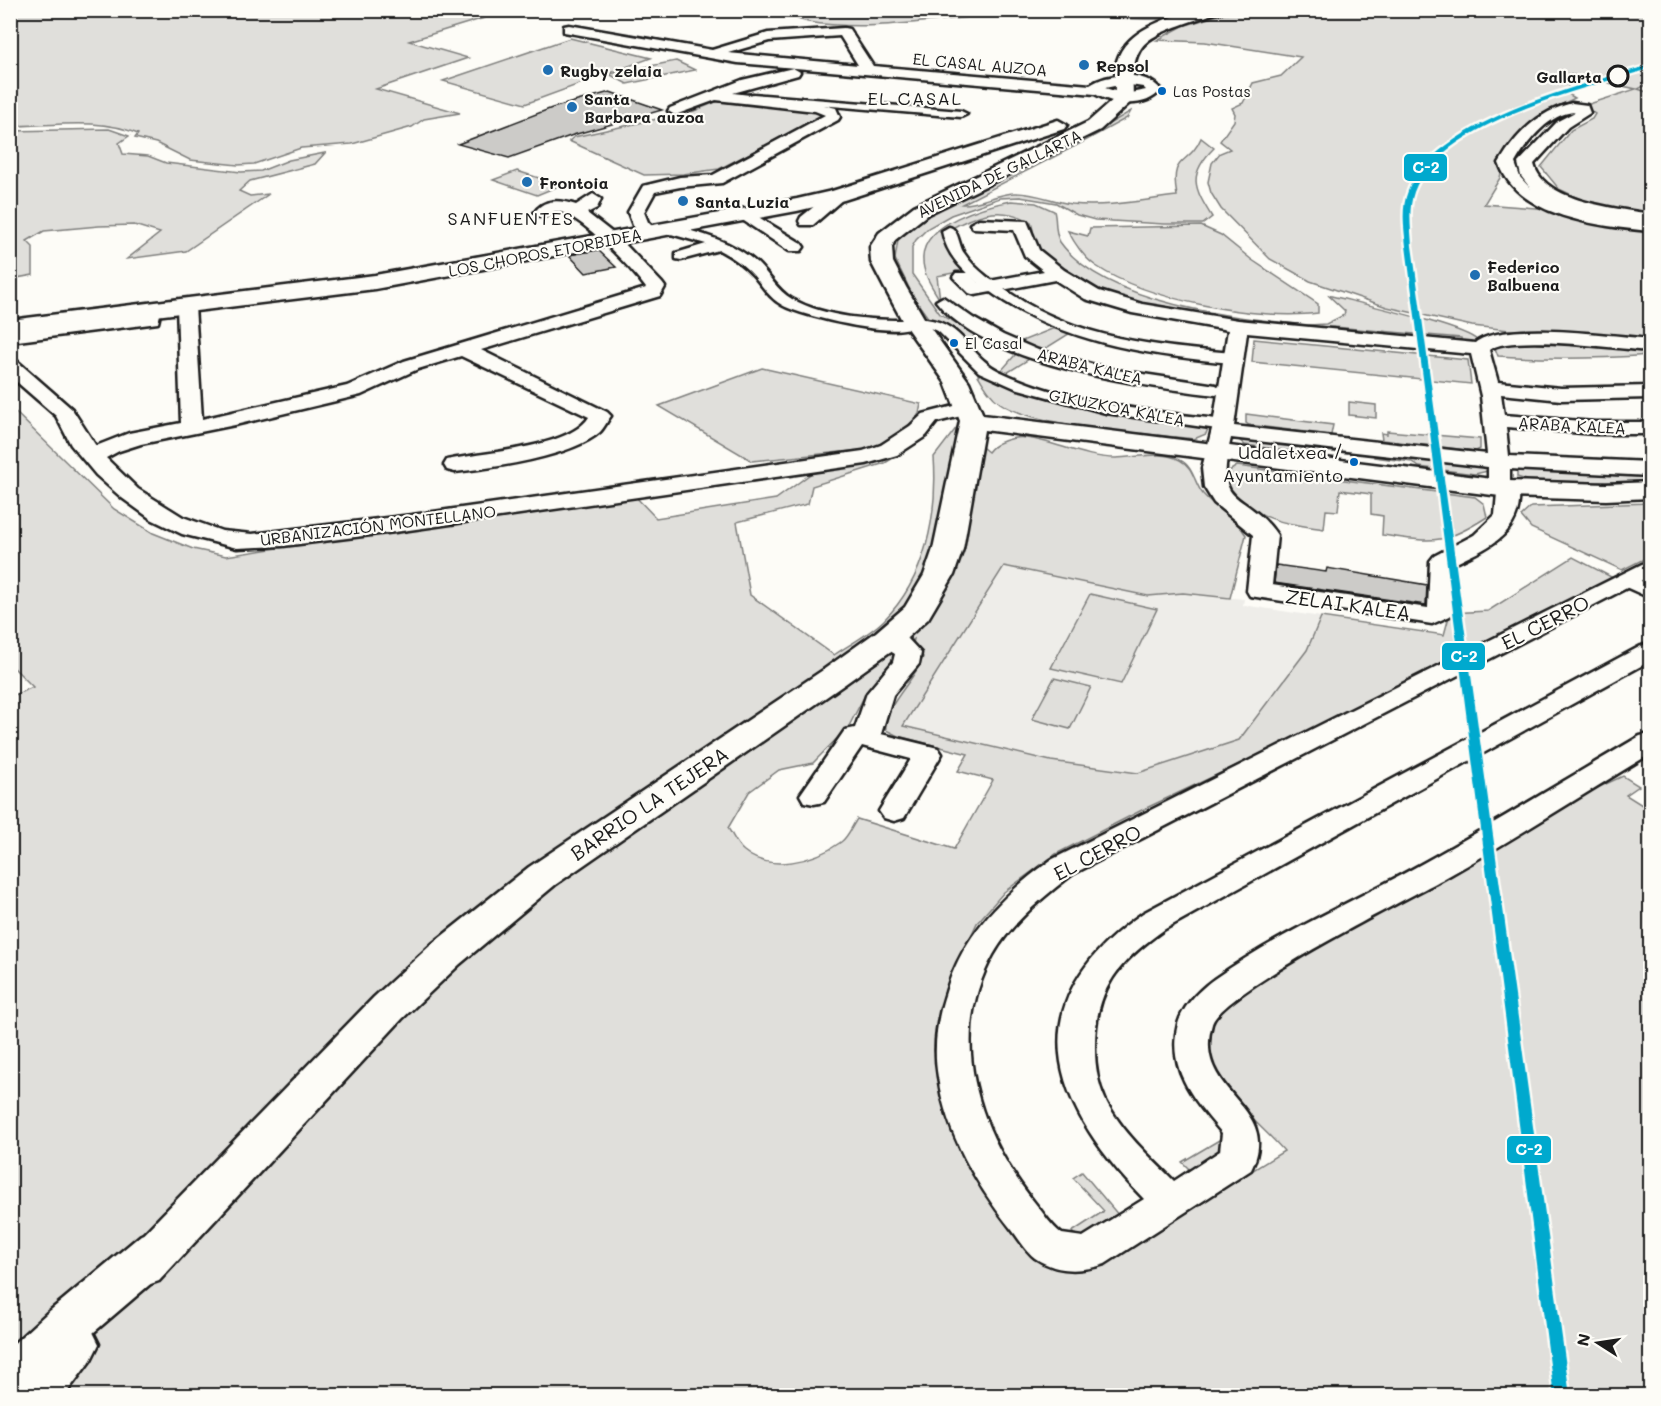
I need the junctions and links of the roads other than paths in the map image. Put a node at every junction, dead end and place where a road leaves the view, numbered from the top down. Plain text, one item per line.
1 (1210, 10) edge
2 (1221, 10) edge
3 (1194, 15) junction
4 (569, 29) dead end
5 (710, 55) junction
6 (814, 66) junction
7 (861, 70) junction
8 (720, 94) junction
9 (1121, 95) junction
10 (675, 111) dead end
11 (961, 114) dead end
12 (1067, 122) junction
13 (1094, 126) junction
14 (837, 196) junction
15 (593, 199) dead end
16 (576, 212) junction
17 (542, 213) dead end
18 (747, 215) junction
19 (1650, 219) edge
20 (807, 221) dead end
21 (979, 224) dead end
22 (1650, 226) edge
23 (659, 231) junction
24 (949, 231) dead end
25 (610, 240) junction
26 (716, 244) junction
27 (795, 247) dead end
28 (681, 256) dead end
29 (1058, 274) junction
30 (962, 277) dead end
31 (989, 286) junction
32 (943, 301) dead end
33 (186, 306) junction
34 (152, 310) junction
35 (926, 323) dead end
36 (909, 324) dead end
37 (1238, 326) junction
38 (10, 327) edge
39 (10, 336) edge
40 (1650, 345) edge
41 (463, 349) junction
42 (1479, 349) junction
43 (1233, 358) junction
44 (10, 365) edge
45 (1489, 387) junction
46 (1216, 390) dead end
47 (1650, 392) edge
48 (972, 415) junction
49 (1493, 420) junction
50 (192, 426) junction
51 (1650, 428) edge
52 (1039, 429) junction
53 (1221, 436) junction
54 (968, 456) junction
55 (93, 457) junction
56 (454, 465) dead end
57 (1650, 470) edge
58 (1502, 479) junction
59 (1650, 490) edge
60 (1642, 580) edge
61 (887, 639) junction
62 (1650, 651) edge
63 (866, 738) junction
64 (1650, 742) edge
65 (814, 795) dead end
66 (894, 811) dead end
67 (1172, 1203) junction
68 (158, 1249) junction
69 (10, 1380) edge
70 (33, 1395) edge

1 - 3 main road
2 - 3 street
3 - 9 main road
4 - 5 street, EL CASAL AUZOA
5 - 6 street, EL CASAL AUZOA
5 - 7 street, EL CASAL AUZOA
6 - 7 street, EL CASAL AUZOA
6 - 8 street
7 - 9 street, EL CASAL AUZOA
8 - 10 street
8 - 11 street
8 - 23 street
9 - 12 main road, LOS CHOPOS ETORBIDEA
9 - 13 main road, AVENIDA DE GALLARTA
12 - 13 main road
12 - 14 main road, LOS CHOPOS ETORBIDEA
13 - 48 main road, AVENIDA DE GALLARTA
14 - 18 main road, LOS CHOPOS ETORBIDEA
14 - 20 street
15 - 16 street
16 - 17 street
16 - 25 street
18 - 23 main road, LOS CHOPOS ETORBIDEA
18 - 27 street
19 - 22 street
21 - 29 street
23 - 25 main road, LOS CHOPOS ETORBIDEA
23 - 26 street
24 - 31 street
25 - 33 main road, LOS CHOPOS ETORBIDEA
25 - 41 street
26 - 28 street
26 - 36 street
29 - 31 street
29 - 37 street
30 - 31 street
31 - 43 street
32 - 46 street, ARABA KALEA
33 - 34 main road, LOS CHOPOS ETORBIDEA
33 - 50 street
34 - 38 main road, LOS CHOPOS ETORBIDEA
34 - 39 street
35 - 53 street, GIKUZKOA KALEA
37 - 42 street
37 - 43 street
40 - 42 street
41 - 50 street
41 - 56 street
42 - 45 street, ZELAI KALEA
43 - 53 street
44 - 55 street, URBANIZACIÓN MONTELLANO
45 - 47 street
45 - 49 street, ZELAI KALEA
48 - 52 main road
48 - 54 main road, BARRIO LA TEJERA
48 - 55 street, URBANIZACIÓN MONTELLANO
49 - 51 street, ARABA KALEA
49 - 58 street, ZELAI KALEA
50 - 55 street
52 - 53 main road
52 - 54 main road
53 - 58 main road
53 - 58 street, ZELAI KALEA
54 - 61 main road, BARRIO LA TEJERA
57 - 58 street
58 - 59 main road
60 - 67 street, EL CERRO
61 - 63 street
61 - 68 main road, BARRIO LA TEJERA
62 - 67 street
63 - 65 street
63 - 66 street
64 - 67 street, EL CERRO
68 - 69 main road
68 - 70 main road

